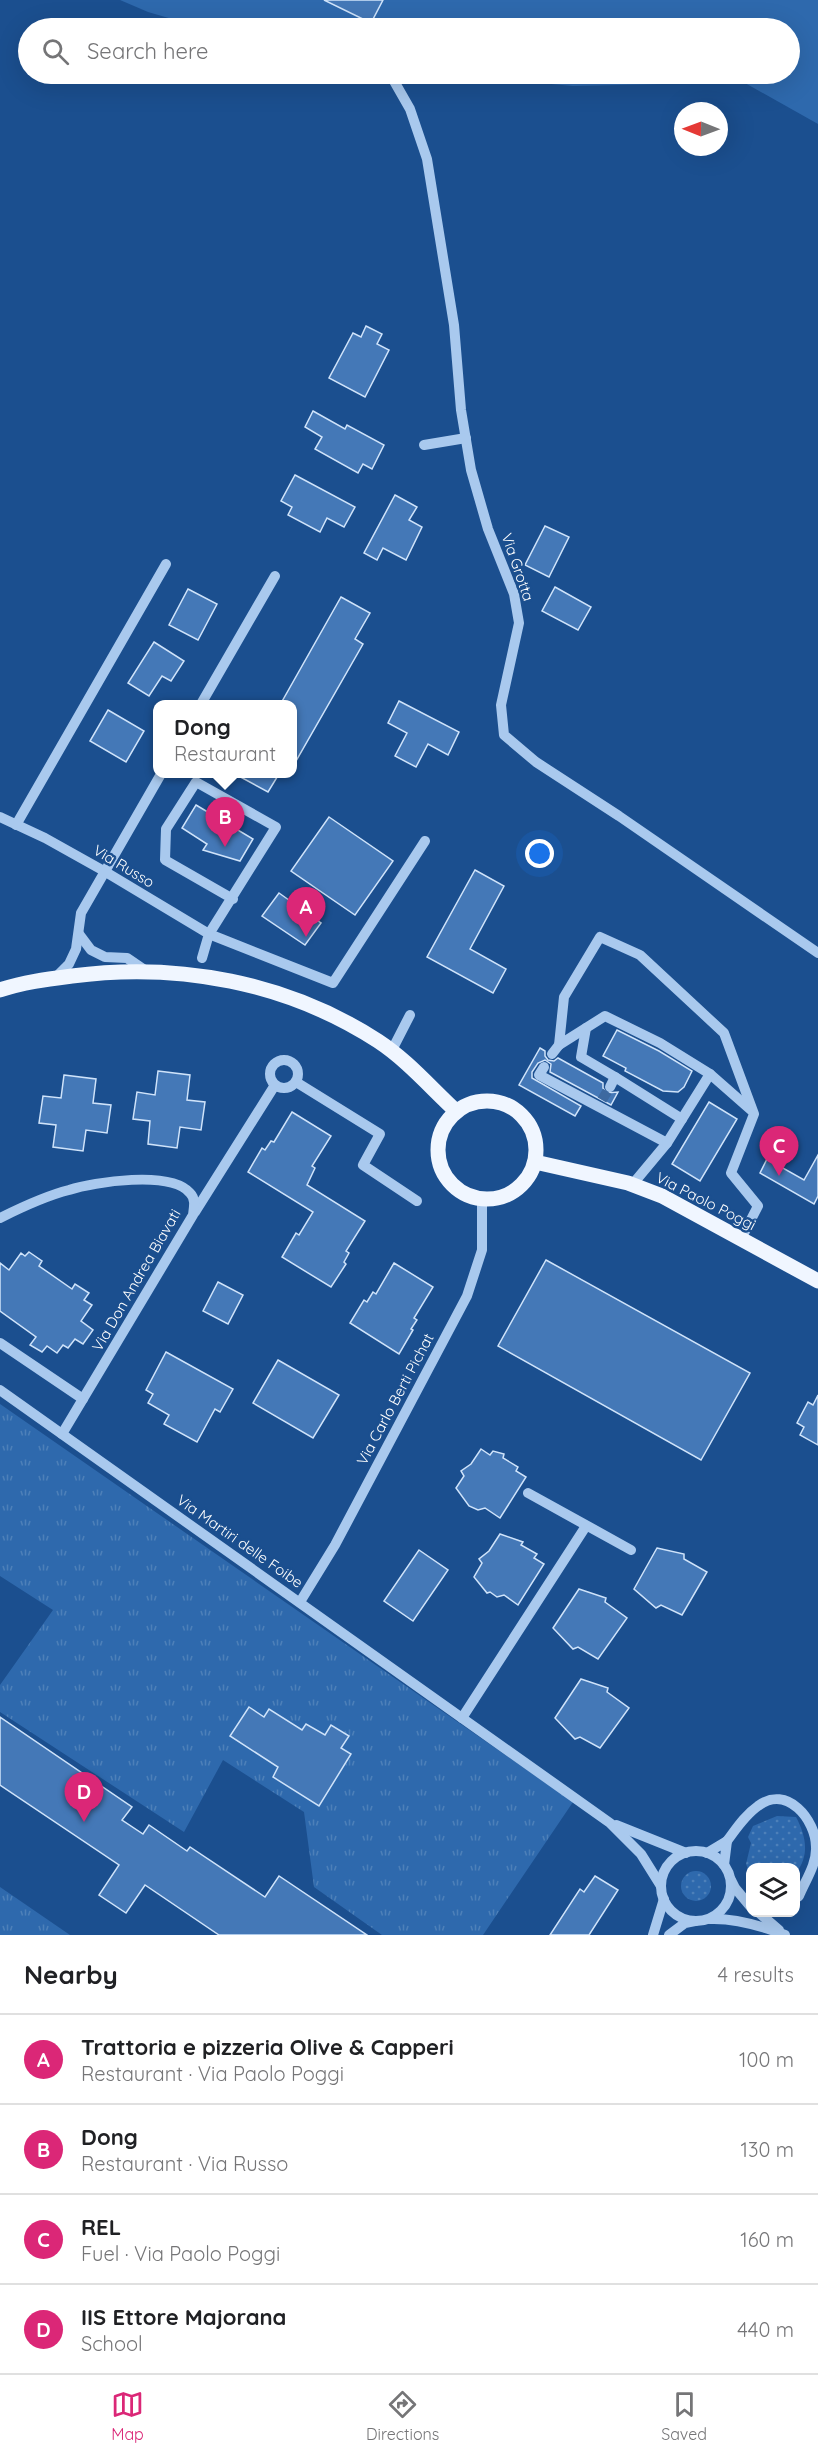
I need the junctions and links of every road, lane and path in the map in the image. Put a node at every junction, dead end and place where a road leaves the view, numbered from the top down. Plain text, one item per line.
1 (396, 84) edge
2 (466, 438) junction
3 (424, 445) dead end
4 (166, 564) dead end
5 (275, 576) dead end
6 (204, 700) edge
7 (159, 778) edge
8 (0, 817) edge
9 (16, 825) junction
10 (425, 841) dead end
11 (104, 871) junction
12 (233, 899) junction
13 (79, 934) junction
14 (209, 934) junction
15 (818, 953) edge
16 (202, 958) dead end
17 (146, 971) junction
18 (54, 978) junction
19 (0, 990) edge
20 (410, 1015) dead end
21 (586, 1028) junction
22 (391, 1052) junction
23 (543, 1067) dead end
24 (710, 1074) junction
25 (296, 1082) junction
26 (275, 1085) junction
27 (456, 1112) junction
28 (753, 1112) junction
29 (682, 1119) junction
30 (667, 1143) junction
31 (535, 1162) junction
32 (632, 1185) junction
33 (482, 1200) junction
34 (417, 1201) dead end
35 (193, 1215) junction
36 (0, 1218) edge
37 (741, 1239) junction
38 (817, 1278) edge
39 (0, 1343) edge
40 (0, 1390) edge
41 (83, 1399) junction
42 (62, 1434) junction
43 (528, 1493) dead end
44 (586, 1526) junction
45 (631, 1550) dead end
46 (300, 1602) junction
47 (462, 1718) junction
48 (610, 1823) junction
49 (815, 1823) edge
50 (727, 1841) junction
51 (686, 1852) junction
52 (707, 1853) junction
53 (724, 1865) junction
54 (808, 1875) junction
55 (730, 1878) junction
56 (800, 1879) edge
57 (661, 1886) junction
58 (800, 1894) edge
59 (664, 1899) junction
60 (746, 1901) edge
61 (764, 1917) edge
62 (702, 1920) junction
63 (654, 1935) edge
64 (669, 1935) edge
65 (784, 1935) edge

1 - 2 street, Via Grotta
2 - 3 street
2 - 15 street, Via Grotta
4 - 9 street
5 - 6 street
7 - 11 street
8 - 9 street, Via Russo
9 - 11 street, Via Russo
10 - 14 street, Via Russo
11 - 13 street
11 - 14 street, Via Russo
12 - 12 street
12 - 14 street
13 - 17 street
13 - 18 street
14 - 16 street
17 - 18 main road
17 - 22 main road
18 - 19 main road
20 - 22 street
21 - 24 street
21 - 28 street
21 - 29 street
22 - 27 main road
23 - 30 street
24 - 28 street
24 - 29 street
25 - 26 street
25 - 26 street
25 - 34 street
26 - 35 street
27 - 31 main road
27 - 33 main road
28 - 37 street
29 - 30 street
30 - 32 street
31 - 32 main road, Via Paolo Poggi
31 - 33 main road
32 - 37 main road, Via Paolo Poggi
33 - 46 street, Via Carlo Berti Pichat
35 - 36 street, Via Don Andrea Biavati
35 - 41 street, Via Don Andrea Biavati
37 - 38 main road, Via Paolo Poggi
39 - 41 street
40 - 42 street, Via Martiri delle Foibe
41 - 42 street, Via Don Andrea Biavati
42 - 46 street, Via Martiri delle Foibe
43 - 44 street
44 - 45 street
44 - 47 street
46 - 47 street, Via Martiri delle Foibe
47 - 48 street, Via Martiri delle Foibe
48 - 51 street, Via Martiri delle Foibe
48 - 57 street, Via Martiri delle Foibe
49 - 50 street
49 - 54 street
50 - 52 street
50 - 53 street
51 - 52 street, Via Martiri delle Foibe
51 - 57 street
52 - 53 street
53 - 55 street
54 - 56 street
54 - 58 street
55 - 60 street
55 - 62 street
57 - 59 street, Via Martiri delle Foibe
59 - 62 street
59 - 63 street
61 - 65 street
62 - 64 street
62 - 65 street

